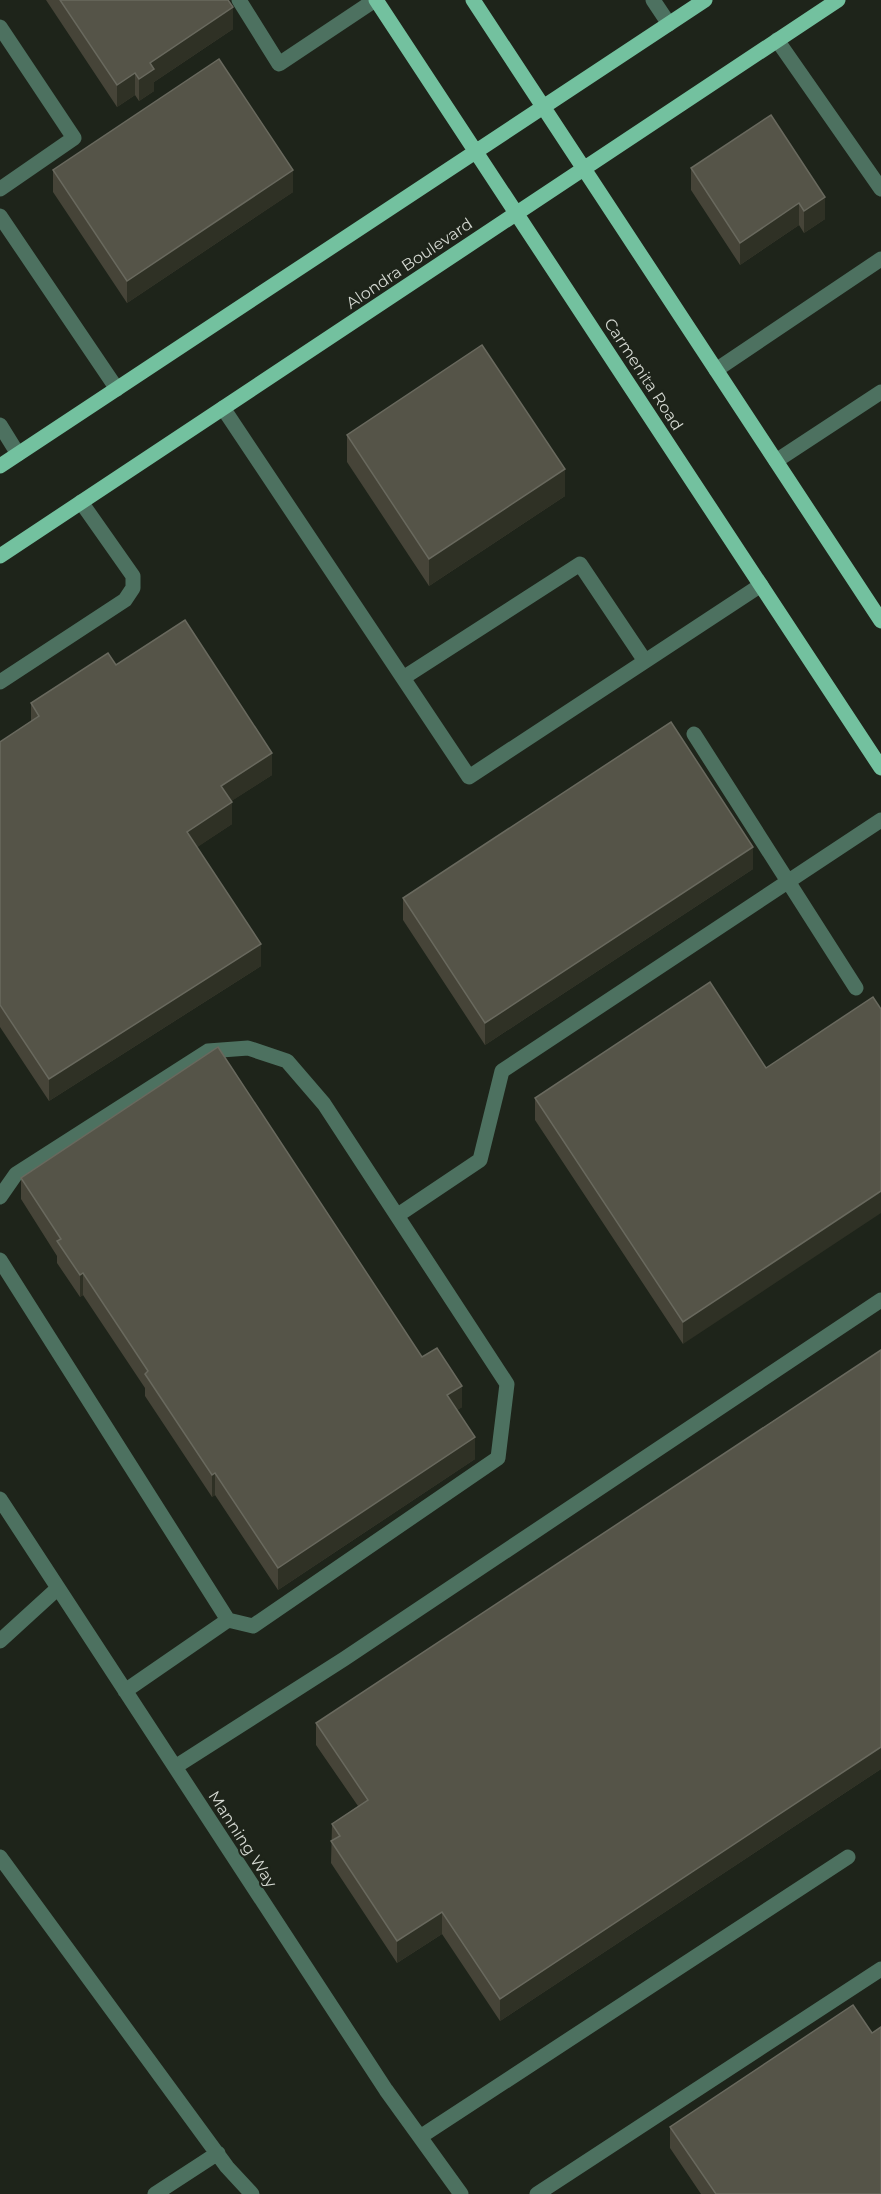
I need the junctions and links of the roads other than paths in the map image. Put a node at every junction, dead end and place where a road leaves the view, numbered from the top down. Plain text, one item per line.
1 (239, 0) edge
2 (376, 0) edge
3 (474, 0) edge
4 (653, 0) edge
5 (705, 0) edge
6 (838, 0) edge
7 (669, 24) junction
8 (0, 27) edge
9 (777, 40) junction
10 (544, 106) junction
11 (476, 152) junction
12 (585, 168) junction
13 (0, 189) edge
14 (881, 189) edge
15 (516, 213) junction
16 (0, 216) edge
17 (881, 259) edge
18 (717, 370) junction
19 (117, 389) junction
20 (881, 392) edge
21 (223, 408) junction
22 (0, 425) edge
23 (18, 454) junction
24 (776, 461) junction
25 (0, 466) edge
26 (81, 502) junction
27 (0, 556) edge
28 (760, 585) junction
29 (881, 621) edge
30 (645, 661) junction
31 (403, 678) junction
32 (0, 682) edge
33 (694, 734) dead end
34 (881, 768) edge
35 (881, 820) edge
36 (788, 881) junction
37 (856, 988) dead end
38 (0, 1197) edge
39 (398, 1215) junction
40 (0, 1260) edge
41 (881, 1300) edge
42 (0, 1499) edge
43 (58, 1588) junction
44 (228, 1620) junction
45 (0, 1641) edge
46 (125, 1691) junction
47 (175, 1767) junction
48 (0, 1857) edge
49 (848, 1857) dead end
50 (881, 1969) edge
51 (420, 2137) junction
52 (218, 2153) junction
53 (155, 2194) edge
54 (252, 2194) edge
55 (461, 2194) edge
56 (537, 2194) edge

1 - 2 street
2 - 11 main road, Carmenita Road
3 - 10 main road
4 - 7 street
5 - 7 main road
6 - 9 main road, Alondra Boulevard
7 - 10 main road
8 - 13 street
9 - 12 main road, Alondra Boulevard
9 - 14 street
10 - 11 main road
10 - 12 main road
11 - 15 main road, Carmenita Road
11 - 19 main road
12 - 15 main road, Alondra Boulevard
12 - 18 main road
15 - 21 main road, Alondra Boulevard
15 - 28 main road, Carmenita Road
16 - 19 street
17 - 18 street
18 - 24 main road
19 - 23 main road
20 - 24 street
21 - 26 main road, Alondra Boulevard
21 - 31 street
22 - 23 street
23 - 25 main road
24 - 29 main road
26 - 27 main road, Alondra Boulevard
26 - 32 street
28 - 30 street
28 - 34 main road, Carmenita Road
30 - 31 street
30 - 31 street
33 - 36 street
35 - 36 street
36 - 37 street
36 - 39 street
38 - 39 street
39 - 44 street
40 - 44 street
41 - 47 street
42 - 43 street, Manning Way
43 - 45 street
43 - 46 street, Manning Way
44 - 46 street
46 - 47 street, Manning Way
47 - 51 street, Manning Way
48 - 52 street
49 - 51 street
50 - 56 street
51 - 55 street, Manning Way
52 - 53 street
52 - 54 street

